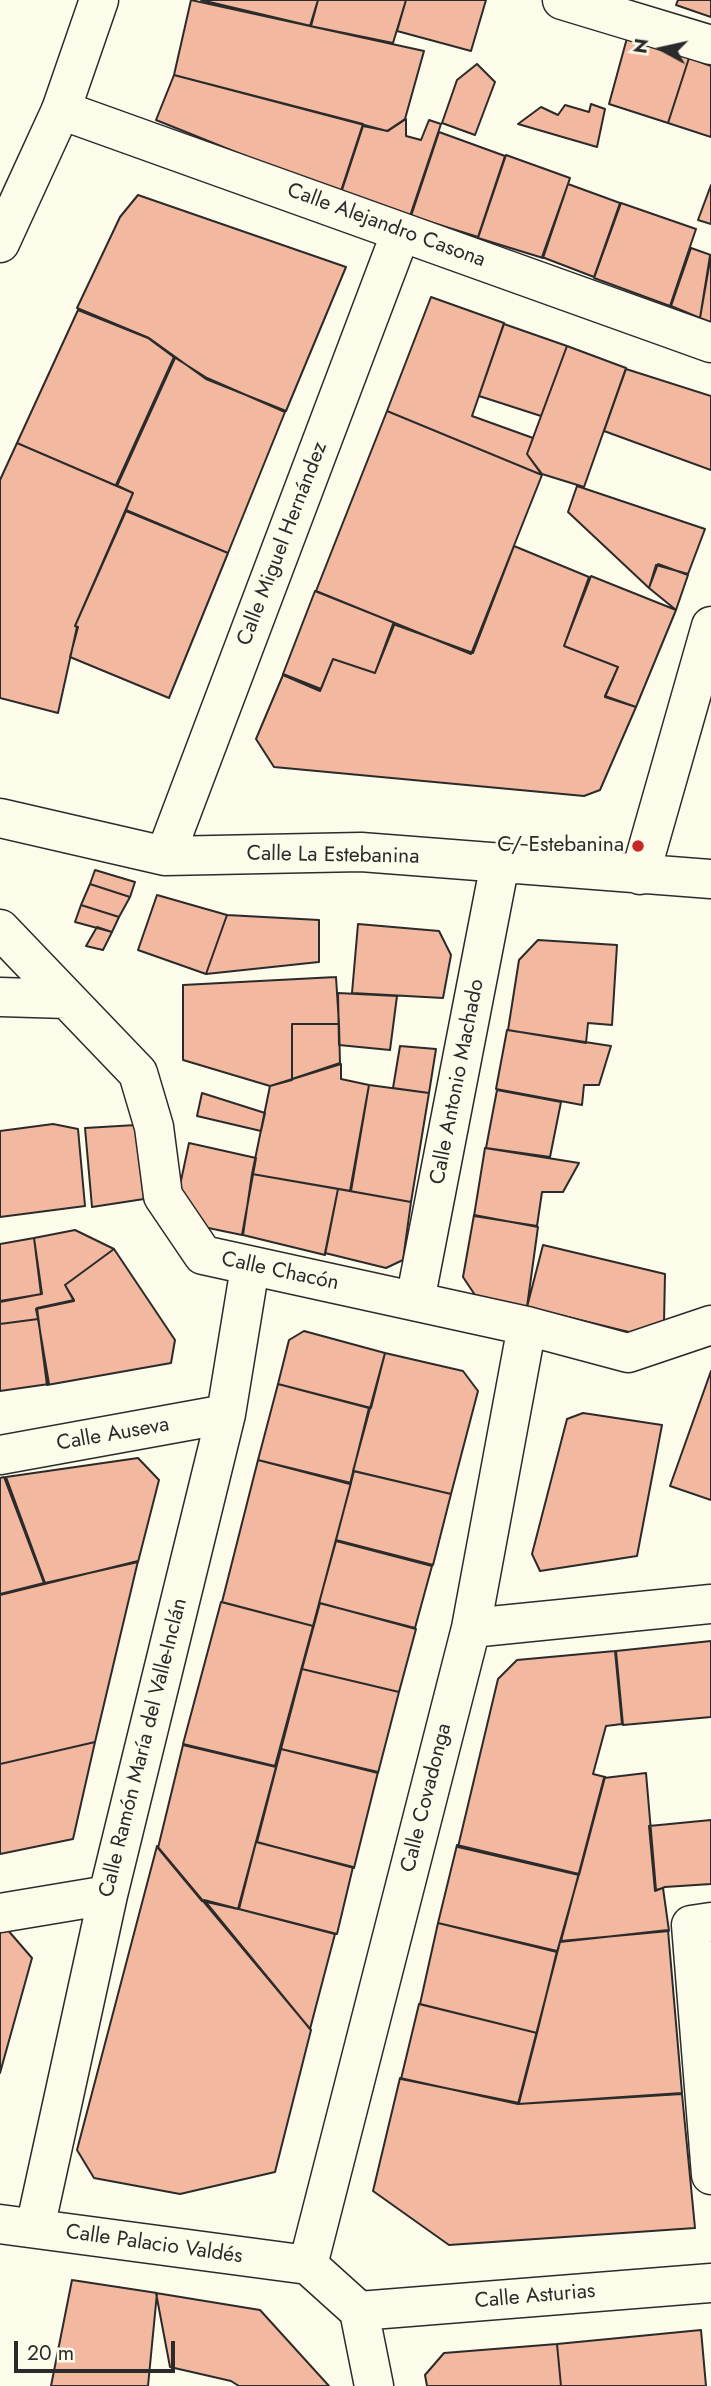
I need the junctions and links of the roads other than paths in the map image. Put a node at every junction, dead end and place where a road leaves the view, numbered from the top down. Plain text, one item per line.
1 (99, 0) edge
2 (562, 0) edge
3 (711, 45) edge
4 (61, 110) junction
5 (401, 232) junction
6 (0, 243) edge
7 (711, 343) edge
8 (711, 626) edge
9 (0, 818) edge
10 (165, 856) junction
11 (500, 863) junction
12 (640, 876) junction
13 (711, 879) edge
14 (0, 929) edge
15 (0, 998) edge
16 (67, 999) junction
17 (250, 1266) junction
18 (415, 1301) junction
19 (711, 1325) edge
20 (527, 1326) junction
21 (226, 1414) junction
22 (0, 1455) edge
23 (711, 1604) edge
24 (471, 1628) junction
25 (108, 1895) junction
26 (0, 1913) edge
27 (711, 1922) edge
28 (711, 2175) edge
29 (17, 2226) edge
30 (308, 2266) junction
31 (711, 2283) edge
32 (359, 2311) junction
33 (374, 2386) edge

1 - 4 street
2 - 3 street
4 - 5 street, Calle Alejandro Casona
4 - 6 street
5 - 7 street, Calle Alejandro Casona
5 - 10 street, Calle Miguel Hernández
8 - 12 street
9 - 10 street, Calle La Estebanina
10 - 11 street, Calle La Estebanina
11 - 12 street, Calle La Estebanina
11 - 18 street, Calle Antonio Machado
12 - 13 street, Calle La Estebanina
14 - 16 street, Calle Chacón
15 - 16 street
16 - 17 street, Calle Chacón
17 - 18 street, Calle Chacón
17 - 21 street, Calle Ramón María del Valle-Inclán
18 - 20 street, Calle Chacón
19 - 20 street, Calle Chacón
20 - 24 street, Calle Covadonga
21 - 22 street, Calle Auseva
21 - 25 street, Calle Ramón María del Valle-Inclán
23 - 24 street
24 - 30 street, Calle Covadonga
25 - 26 street
25 - 29 street, Calle Ramón María del Valle-Inclán
27 - 28 street
29 - 30 street, Calle Palacio Valdés
30 - 32 street
31 - 32 street, Calle Asturias
32 - 33 street

